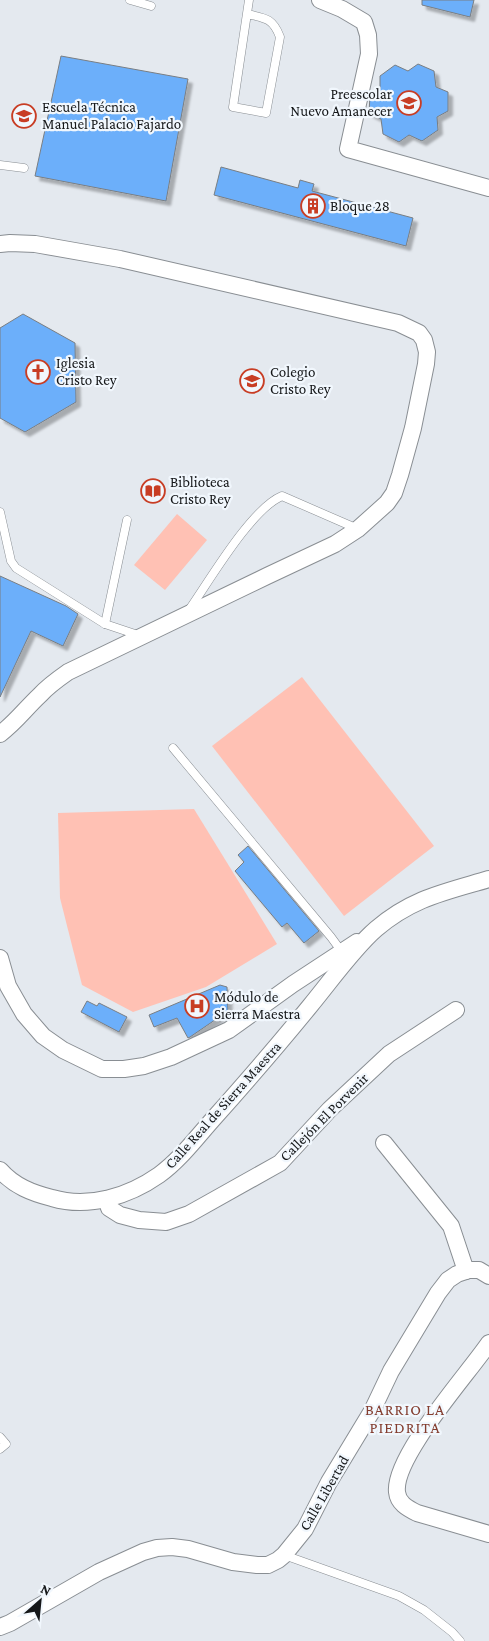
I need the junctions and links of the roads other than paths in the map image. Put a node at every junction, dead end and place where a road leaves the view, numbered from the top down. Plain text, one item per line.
1 (130, 0) edge
2 (248, 0) edge
3 (320, 0) edge
4 (151, 6) dead end
5 (247, 14) junction
6 (0, 165) edge
7 (24, 168) dead end
8 (489, 188) edge
9 (0, 244) edge
10 (0, 512) edge
11 (127, 520) dead end
12 (358, 529) junction
13 (185, 615) junction
14 (105, 624) junction
15 (143, 636) junction
16 (0, 734) edge
17 (174, 748) dead end
18 (489, 879) edge
19 (375, 930) junction
20 (342, 952) junction
21 (0, 958) edge
22 (456, 1010) dead end
23 (384, 1143) dead end
24 (0, 1170) edge
25 (106, 1199) junction
26 (466, 1271) junction
27 (489, 1276) edge
28 (489, 1343) edge
29 (0, 1436) edge
30 (0, 1450) edge
31 (489, 1534) edge
32 (284, 1555) junction
33 (0, 1627) edge
34 (460, 1641) edge

1 - 4 lane
2 - 5 lane
3 - 8 street
5 - 5 lane
6 - 7 lane
9 - 12 street
10 - 14 lane
11 - 14 lane
12 - 13 street
12 - 13 lane
13 - 15 street
14 - 15 lane
15 - 16 street
17 - 20 lane
18 - 19 street, Calle Real de Sierra Maestra
19 - 20 street
19 - 25 street, Calle Real de Sierra Maestra
20 - 21 street
22 - 25 street, Callejón El Porvenir
23 - 26 street
24 - 25 street, Calle Real de Sierra Maestra
26 - 27 street
26 - 32 street, Calle Libertad
28 - 31 street
29 - 30 lane
32 - 33 street, Calle Libertad
32 - 34 lane

